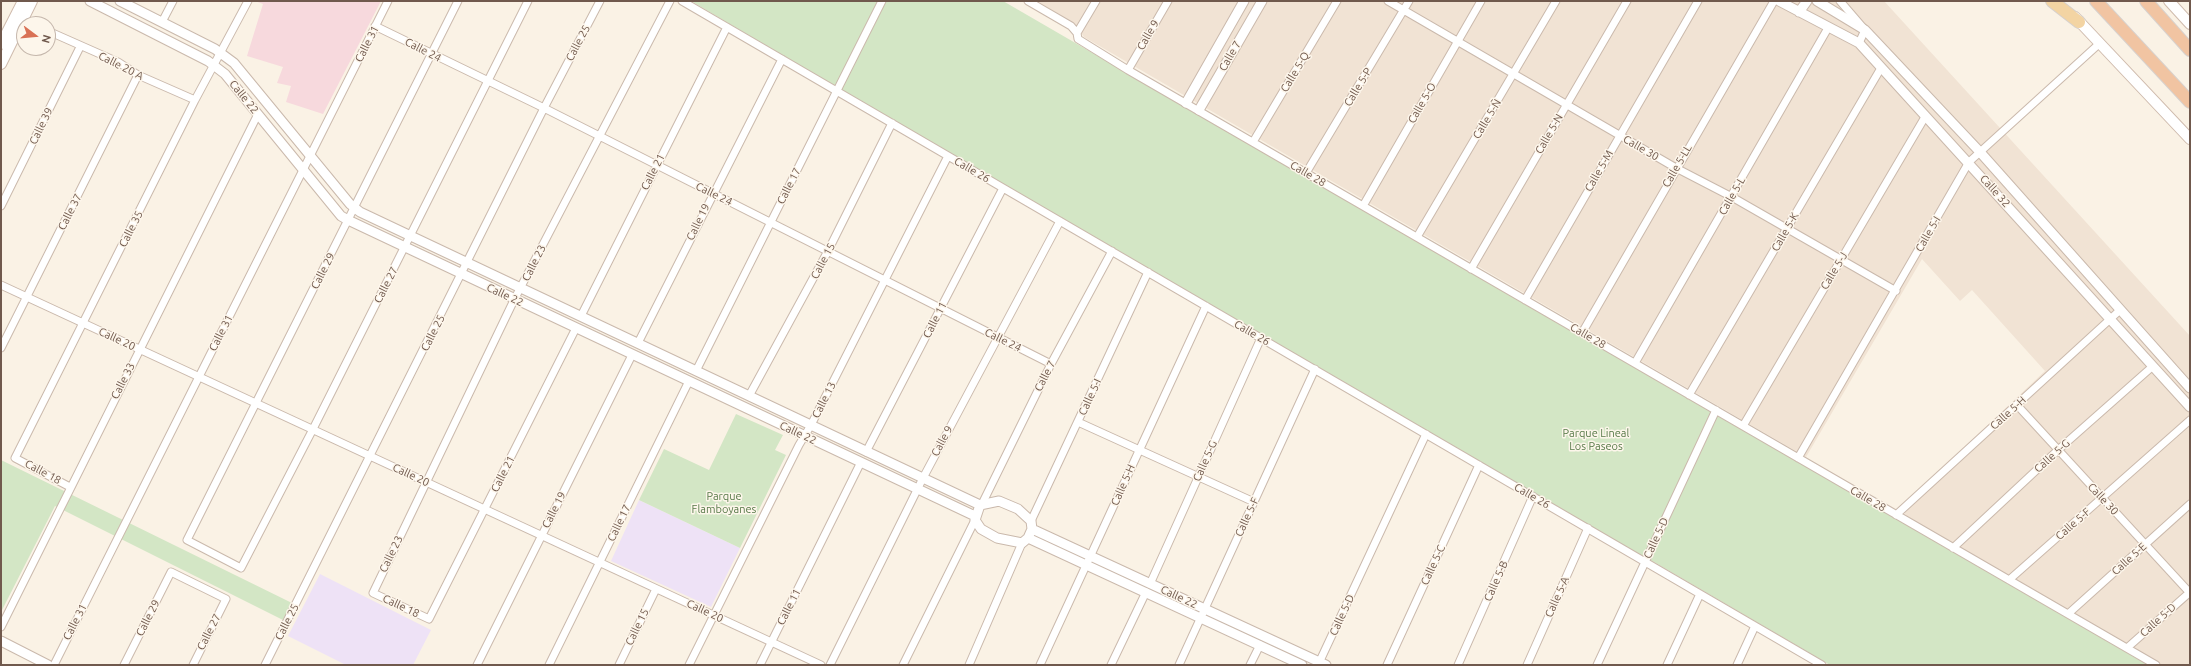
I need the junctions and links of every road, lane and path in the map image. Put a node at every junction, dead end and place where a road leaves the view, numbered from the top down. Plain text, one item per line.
1 (23, 1) edge
2 (32, 1) edge
3 (90, 1) edge
4 (120, 1) edge
5 (173, 1) edge
6 (248, 1) edge
7 (388, 1) edge
8 (458, 1) edge
9 (528, 1) edge
10 (600, 1) edge
11 (670, 1) edge
12 (682, 1) edge
13 (882, 1) edge
14 (1028, 1) edge
15 (1096, 1) edge
16 (1168, 1) edge
17 (1244, 1) edge
18 (1262, 1) edge
19 (1337, 1) edge
20 (1388, 1) edge
21 (1409, 1) edge
22 (1481, 1) edge
23 (1556, 1) edge
24 (1627, 1) edge
25 (1698, 1) edge
26 (1774, 1) edge
27 (1779, 1) edge
28 (1807, 1) edge
29 (1817, 1) edge
30 (1840, 1) edge
31 (2052, 1) edge
32 (2060, 1) edge
33 (2096, 1) edge
34 (2146, 1) edge
35 (2169, 1) edge
36 (1404, 10) junction
37 (1799, 12) junction
38 (24, 16) edge
39 (162, 22) junction
40 (2079, 22) junction
41 (2190, 24) edge
42 (376, 26) junction
43 (727, 27) junction
44 (1828, 28) junction
45 (1865, 30) junction
46 (16, 33) edge
47 (1077, 33) junction
48 (56, 35) edge
49 (1457, 41) junction
50 (1859, 43) junction
51 (2100, 43) junction
52 (1, 44) edge
53 (80, 46) junction
54 (2190, 50) edge
55 (221, 53) junction
56 (431, 54) junction
57 (782, 59) junction
58 (1, 64) edge
59 (214, 65) junction
60 (1881, 68) junction
61 (1128, 70) junction
62 (1514, 74) junction
63 (138, 75) junction
64 (487, 81) junction
65 (837, 91) junction
66 (196, 100) junction
67 (2190, 102) edge
68 (1186, 103) junction
69 (1566, 104) junction
70 (544, 108) junction
71 (1199, 110) junction
72 (258, 114) junction
73 (1925, 117) junction
74 (892, 123) junction
75 (599, 136) junction
76 (1619, 136) junction
77 (2190, 139) edge
78 (1253, 142) junction
79 (1980, 152) junction
80 (310, 156) junction
81 (948, 156) junction
82 (1969, 162) junction
83 (657, 165) junction
84 (1676, 168) junction
85 (303, 170) junction
86 (1306, 173) junction
87 (1003, 188) junction
88 (713, 193) junction
89 (1732, 197) junction
90 (1, 206) edge
91 (1363, 206) junction
92 (354, 208) junction
93 (348, 220) junction
94 (771, 221) junction
95 (1060, 221) junction
96 (1786, 229) junction
97 (410, 236) junction
98 (1417, 237) junction
99 (404, 248) junction
100 (828, 251) junction
101 (1112, 251) junction
102 (1841, 260) junction
103 (467, 263) junction
104 (1471, 268) junction
105 (1148, 272) junction
106 (462, 275) junction
107 (885, 280) junction
108 (1, 285) edge
109 (521, 288) junction
110 (1896, 291) junction
111 (27, 297) junction
112 (514, 300) junction
113 (1526, 300) junction
114 (1206, 306) junction
115 (941, 309) junction
116 (2119, 311) junction
117 (581, 316) junction
118 (2110, 319) junction
119 (83, 323) junction
120 (576, 328) junction
121 (1582, 333) junction
122 (998, 337) junction
123 (1261, 338) junction
124 (638, 344) junction
125 (1, 348) edge
126 (139, 349) junction
127 (632, 355) junction
128 (1635, 363) junction
129 (1051, 364) junction
130 (2153, 366) junction
131 (1315, 369) junction
132 (696, 371) junction
133 (199, 377) junction
134 (689, 381) junction
135 (2190, 388) edge
136 (1689, 395) junction
137 (749, 396) junction
138 (256, 403) junction
139 (2017, 405) junction
140 (2190, 407) edge
141 (1716, 410) junction
142 (2190, 420) edge
143 (1078, 422) junction
144 (811, 426) junction
145 (1743, 426) junction
146 (314, 429) junction
147 (1426, 434) junction
148 (806, 436) junction
149 (1139, 450) junction
150 (2058, 450) junction
151 (866, 452) junction
152 (371, 456) junction
153 (15, 458) joint
154 (1798, 458) junction
155 (861, 462) junction
156 (1479, 465) junction
157 (1198, 477) junction
158 (923, 478) junction
159 (426, 482) junction
160 (70, 487) junction
161 (917, 489) junction
162 (1533, 496) junction
163 (2102, 498) junction
164 (1254, 502) junction
165 (981, 504) junction
166 (2190, 504) edge
167 (485, 509) junction
168 (1896, 515) junction
169 (975, 518) junction
170 (1588, 528) junction
171 (1028, 533) junction
172 (542, 536) junction
173 (2145, 544) junction
174 (1953, 548) junction
175 (1091, 556) junction
176 (600, 562) junction
177 (1645, 562) junction
178 (1087, 565) junction
179 (241, 568) joint
180 (171, 572) joint
181 (2008, 580) junction
182 (1150, 584) junction
183 (656, 589) junction
184 (1146, 592) junction
185 (2190, 592) edge
186 (373, 593) joint
187 (1700, 594) junction
188 (1205, 609) junction
189 (2068, 614) junction
190 (714, 616) junction
191 (1201, 618) junction
192 (429, 619) joint
193 (1755, 626) junction
194 (1, 627) edge
195 (1, 641) edge
196 (771, 642) junction
197 (1260, 645) junction
198 (2127, 648) junction
199 (1321, 664) edge
200 (48, 665) edge
201 (54, 665) edge
202 (124, 665) edge
203 (193, 665) edge
204 (265, 665) edge
205 (477, 665) edge
206 (549, 665) edge
207 (619, 665) edge
208 (689, 665) edge
209 (760, 665) edge
210 (821, 665) edge
211 (830, 665) edge
212 (903, 665) edge
213 (969, 665) edge
214 (1040, 665) edge
215 (1111, 665) edge
216 (1179, 665) edge
217 (1250, 665) edge
218 (1302, 665) edge
219 (1388, 665) edge
220 (1458, 665) edge
221 (1527, 665) edge
222 (1597, 665) edge
223 (1667, 665) edge
224 (1737, 665) edge
225 (1822, 665) edge
226 (2156, 665) edge

1 - 52 main road
2 - 38 main road
3 - 59 street, Calle 22
4 - 39 street, Calle 22
5 - 39 street
6 - 55 street, Calle 35
7 - 42 street, Calle 31
8 - 56 street, Calle 29
9 - 64 street, Calle 27
10 - 70 street, Calle 25
11 - 75 street, Calle 23
12 - 43 street, Calle 26
13 - 65 street, Calle 17
14 - 47 street, Calle 28
15 - 47 street
16 - 61 street, Calle 9
17 - 68 street, Calle 7
18 - 71 street, Calle 7
19 - 78 street, Calle 5-Q
20 - 36 street, Calle 30
21 - 36 street, Calle 5-P
22 - 49 street, Calle 5-O
23 - 62 street, Calle 5-Ñ
24 - 69 street, Calle 5-N
25 - 76 street, Calle 5-M
26 - 84 street, Calle 5-LL
27 - 37 street, Calle 32
28 - 37 street
29 - 45 street, Calle 32
30 - 45 street
31 - 40 main road
32 - 40 main road
33 - 67 highway
34 - 54 highway
35 - 41 main road
36 - 49 street, Calle 30
36 - 86 street, Calle 5-P
37 - 44 street, Calle 32
39 - 55 street, Calle 22
40 - 51 main road
42 - 56 street, Calle 24
42 - 80 street, Calle 31
43 - 57 street, Calle 26
43 - 83 street, Calle 21
44 - 50 street, Calle 32
44 - 89 street, Calle 5-L
45 - 50 street
45 - 79 street, Calle 32
46 - 58 main road
47 - 61 street, Calle 28
48 - 53 street, Calle 20 A
49 - 62 street, Calle 30
49 - 91 street, Calle 5-O
50 - 60 street, Calle 32
51 - 77 main road
51 - 79 street, Calle 5-I
53 - 63 street, Calle 20 A
53 - 90 street, Calle 39
55 - 59 street, Calle 35
55 - 80 street, Calle 22
56 - 64 street, Calle 24
56 - 92 street, Calle 29
57 - 65 street, Calle 26
57 - 88 street, Calle 19
59 - 66 street, Calle 35
59 - 72 street, Calle 22
60 - 73 street, Calle 32
60 - 96 street, Calle 5-K
61 - 68 street, Calle 28
62 - 69 street, Calle 30
62 - 98 street, Calle 5-Ñ
63 - 66 street, Calle 20 A
63 - 111 street, Calle 37
64 - 70 street, Calle 24
64 - 97 street, Calle 27
65 - 74 street, Calle 26
65 - 94 street, Calle 17
66 - 119 street, Calle 35
68 - 71 street, Calle 28
69 - 76 street, Calle 30
69 - 104 street, Calle 5-N
70 - 75 street, Calle 24
70 - 103 street, Calle 25
71 - 78 street, Calle 28
72 - 85 street, Calle 22
72 - 126 street, Calle 33
73 - 82 street, Calle 32
73 - 102 street, Calle 5-J
74 - 81 street, Calle 26
74 - 100 street, Calle 15
75 - 83 street, Calle 24
75 - 109 street, Calle 23
76 - 84 street, Calle 30
76 - 113 street, Calle 5-M
78 - 86 street, Calle 28
79 - 82 street, Calle 5-I
79 - 116 street, Calle 32
80 - 85 street, Calle 31
80 - 92 street, Calle 22
81 - 87 street, Calle 26
81 - 107 street, Calle 13
82 - 110 street, Calle 5-I
82 - 118 street, Calle 32
83 - 88 street, Calle 24
83 - 117 street, Calle 21
84 - 89 street, Calle 30
84 - 121 street, Calle 5-LL
85 - 93 street, Calle 22
85 - 133 street, Calle 31
86 - 91 street, Calle 28
87 - 95 street, Calle 26
87 - 115 street, Calle 11
88 - 94 street, Calle 24
88 - 124 street, Calle 19
89 - 96 street, Calle 30
89 - 128 street, Calle 5-L
91 - 98 street, Calle 28
92 - 93 street, Calle 29
92 - 97 street, Calle 22
93 - 99 street, Calle 22
93 - 138 street, Calle 29
94 - 100 street, Calle 24
94 - 132 street, Calle 17
95 - 101 street, Calle 26
95 - 122 street, Calle 9
96 - 102 street, Calle 30
96 - 136 street, Calle 5-K
97 - 99 street, Calle 27
97 - 103 street, Calle 22
98 - 104 street, Calle 28
99 - 106 street, Calle 22
99 - 146 street, Calle 27
100 - 107 street, Calle 24
100 - 137 street, Calle 15
101 - 105 street, Calle 26
101 - 129 street, Calle 7
102 - 110 street, Calle 30
102 - 145 street, Calle 5-J
103 - 106 street, Calle 25
103 - 109 street, Calle 22
104 - 113 street, Calle 28
105 - 114 street, Calle 26
105 - 143 street, Calle 5-I
106 - 112 street, Calle 22
106 - 152 street, Calle 25
107 - 115 street, Calle 24
107 - 144 street, Calle 13
108 - 111 street, Calle 20
109 - 112 street, Calle 23
109 - 117 street, Calle 22
110 - 154 street, Calle 5-I
111 - 119 street, Calle 20
111 - 125 street, Calle 37
112 - 120 street, Calle 22
112 - 159 street, Calle 23
113 - 121 street, Calle 28
114 - 123 street, Calle 26
114 - 149 street, Calle 5-H
115 - 122 street, Calle 24
115 - 151 street, Calle 11
116 - 118 street, Calle 5-H
116 - 135 street, Calle 32
117 - 124 street, Calle 22
118 - 130 street, Calle 32
118 - 139 street, Calle 5-H
119 - 126 street, Calle 20
119 - 153 street, Calle 35
120 - 127 street, Calle 22
120 - 167 street, Calle 21
121 - 128 street, Calle 28
122 - 129 street, Calle 24
122 - 158 street, Calle 9
123 - 131 street, Calle 26
123 - 157 street, Calle 5-G
124 - 132 street, Calle 22
126 - 133 street, Calle 20
126 - 160 street, Calle 33
127 - 134 street, Calle 22
127 - 172 street, Calle 19
128 - 136 street, Calle 28
129 - 165 street, Calle 7
130 - 140 street, Calle 32
130 - 150 street, Calle 5-G
131 - 147 street, Calle 26
131 - 164 street, Calle 5-F
132 - 137 street, Calle 22
133 - 138 street, Calle 20
133 - 201 street, Calle 31
134 - 148 street, Calle 22
134 - 176 street, Calle 17
136 - 141 street, Calle 28
137 - 144 street, Calle 22
138 - 146 street, Calle 20
138 - 179 street, Calle 29
139 - 150 street, Calle 30
139 - 168 street, Calle 5-H
141 - 145 street, Calle 28
141 - 177 street, Calle 5-D
142 - 163 street, Calle 5-F
143 - 149 street
143 - 171 street, Calle 5-I
144 - 148 street, Calle 13
144 - 151 street, Calle 22
145 - 154 street, Calle 28
146 - 152 street, Calle 20
146 - 179 street, Calle 27
147 - 156 street, Calle 26
147 - 199 street, Calle 5-D
148 - 155 street, Calle 22
148 - 190 street, Calle 13
149 - 157 street
149 - 175 street, Calle 5-H
150 - 163 street, Calle 30
150 - 174 street, Calle 5-G
151 - 158 street, Calle 22
152 - 159 street, Calle 20
152 - 204 street, Calle 25
153 - 160 street, Calle 18
154 - 168 street, Calle 28
155 - 161 street, Calle 22
155 - 196 street, Calle 11
156 - 162 street, Calle 26
156 - 219 street, Calle 5-C
157 - 164 street
157 - 182 street, Calle 5-G
158 - 161 street, Calle 9
158 - 165 street, Calle 22
159 - 167 street, Calle 20
159 - 186 street, Calle 23
160 - 194 street, Calle 33
161 - 169 street, Calle 22
161 - 211 street, Calle 9
162 - 170 street, Calle 26
162 - 220 street, Calle 5-B
163 - 173 street, Calle 30
163 - 181 street, Calle 5-F
164 - 188 street, Calle 5-F
165 - 169 street
165 - 171 street
166 - 173 street, Calle 5-E
167 - 172 street, Calle 20
167 - 192 street, Calle 21
168 - 174 street, Calle 28
169 - 171 street, Calle 22
169 - 212 street
170 - 177 street, Calle 26
170 - 221 street, Calle 5-A
171 - 175 street, Calle 22
171 - 178 street, Calle 22
171 - 213 street, Calle 5-I
172 - 176 street, Calle 20
172 - 205 street, Calle 19
173 - 185 street, Calle 30
173 - 189 street, Calle 5-E
174 - 181 street, Calle 28
175 - 178 street, Calle 5-H
175 - 182 street, Calle 22
176 - 183 street, Calle 20
176 - 206 street, Calle 17
177 - 187 street, Calle 26
177 - 222 street, Calle 5-D
178 - 184 street, Calle 22
178 - 214 street, Calle 5-H
180 - 202 street, Calle 29
180 - 203 street, Calle 27
181 - 189 street, Calle 28
182 - 188 street, Calle 22
183 - 190 street, Calle 20
183 - 207 street, Calle 15
184 - 191 street, Calle 22
184 - 215 street
185 - 198 street, Calle 5-D
186 - 192 street, Calle 18
187 - 193 street, Calle 26
187 - 223 street
188 - 191 street, Calle 5-F
188 - 199 street, Calle 22
189 - 198 street, Calle 28
190 - 196 street, Calle 20
190 - 208 street, Calle 13
191 - 197 street, Calle 22
191 - 216 street, Calle 5-F
193 - 224 street
193 - 225 street, Calle 26
195 - 200 street
196 - 209 street, Calle 11
196 - 210 street, Calle 20
197 - 217 street
197 - 218 street, Calle 22
198 - 226 street, Calle 28

